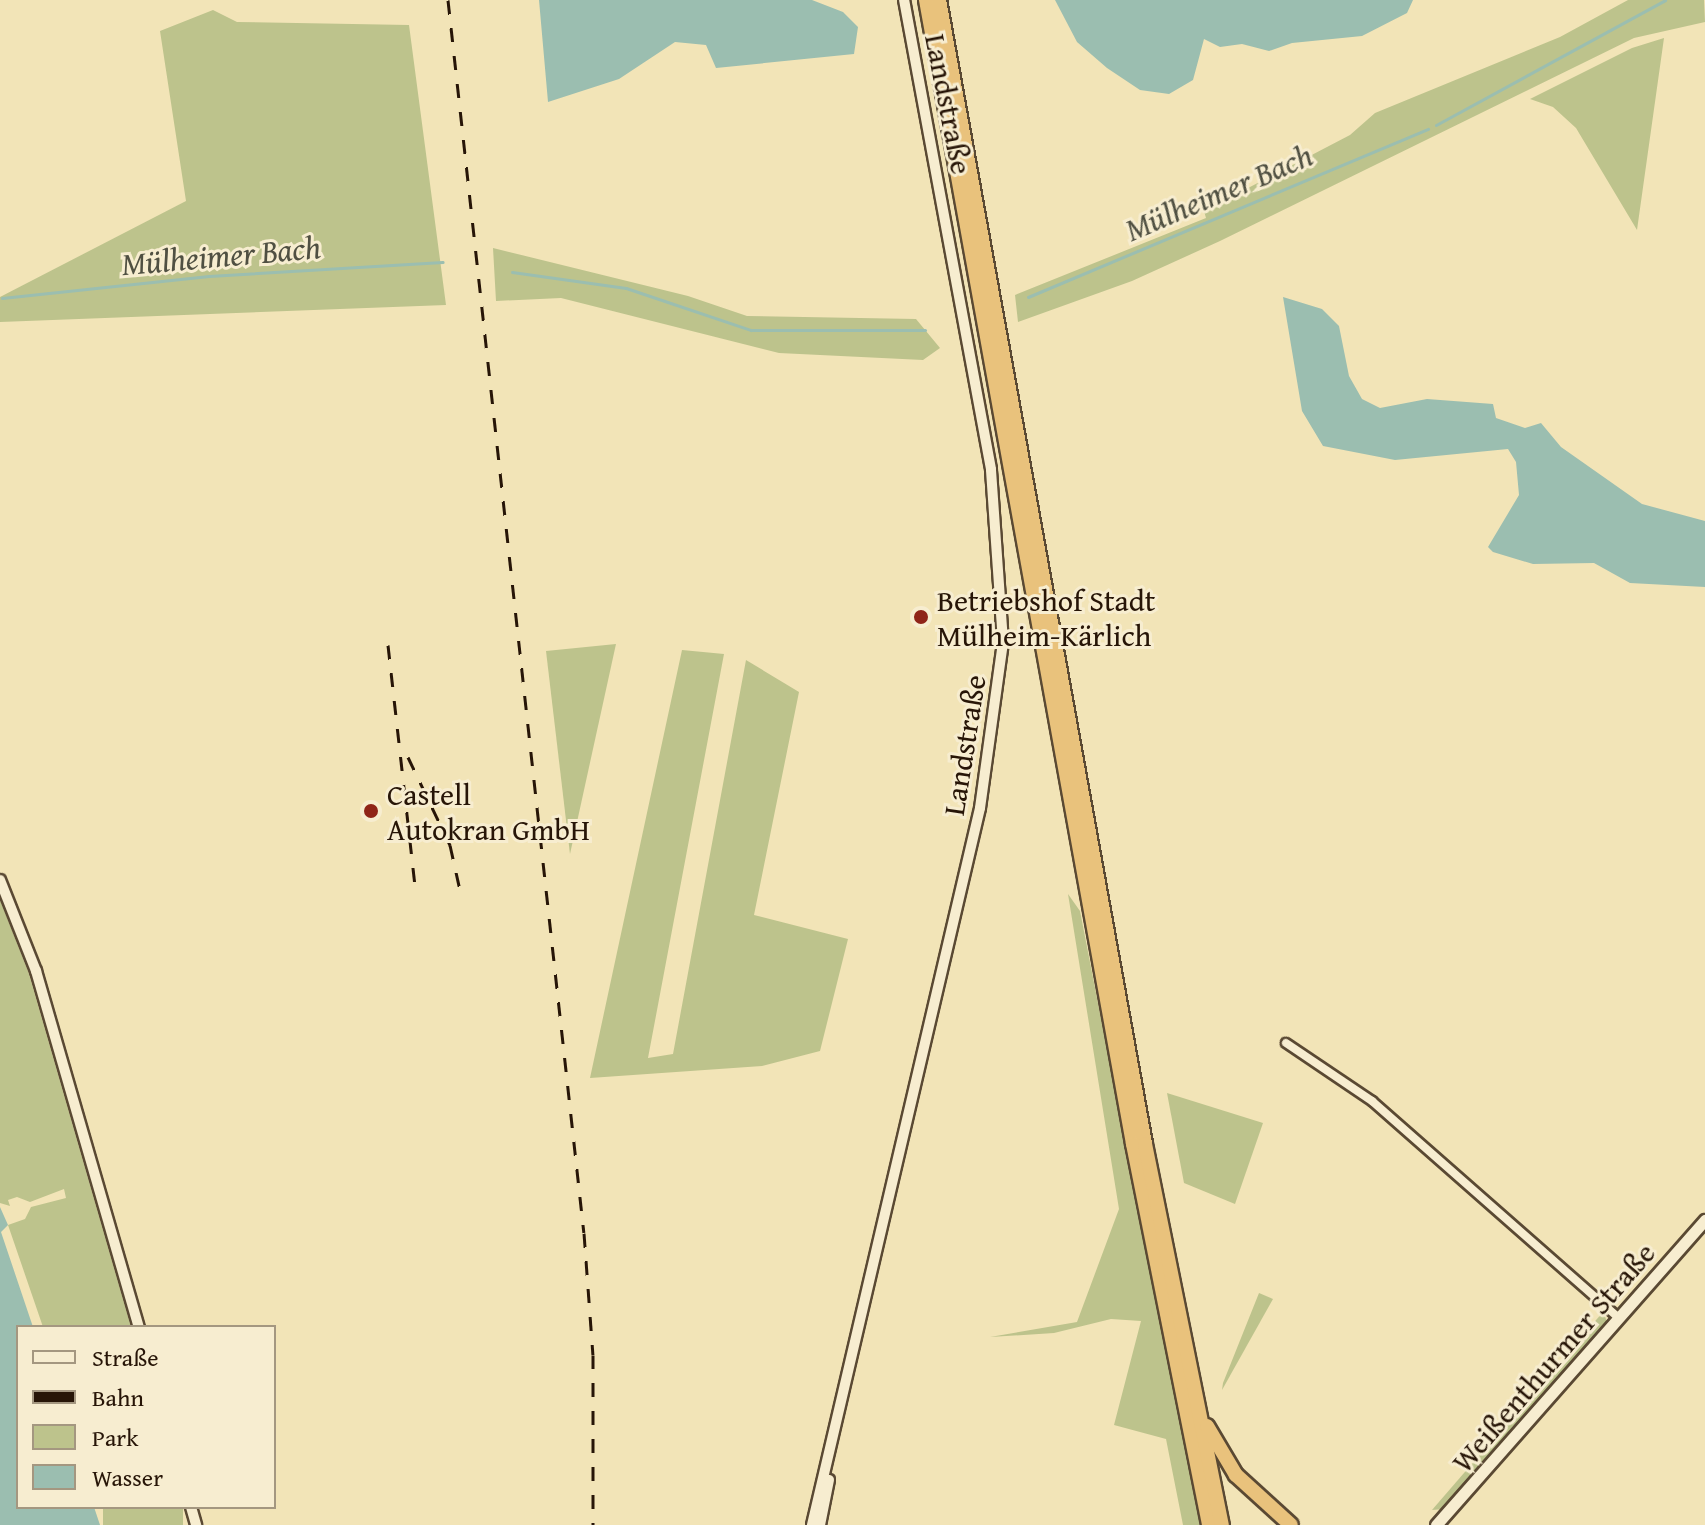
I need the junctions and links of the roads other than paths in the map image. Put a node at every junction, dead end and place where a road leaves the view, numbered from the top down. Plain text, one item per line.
1 (904, 0) edge
2 (926, 0) edge
3 (939, 0) edge
4 (0, 880) edge
5 (1286, 1043) dead end
6 (1705, 1220) edge
7 (1619, 1318) junction
8 (138, 1325) edge
9 (1195, 1397) junction
10 (833, 1442) junction
11 (812, 1525) edge
12 (820, 1525) edge
13 (1209, 1525) edge
14 (1222, 1525) edge
15 (1291, 1525) edge
16 (1436, 1525) edge

1 - 10 street, Landstraße
2 - 13 highway
3 - 9 highway
4 - 8 street
5 - 7 street
6 - 7 main road, Weißenthurmer Straße
7 - 16 main road, Weißenthurmer Straße
9 - 14 highway
9 - 15 highway
10 - 11 street
10 - 12 street

